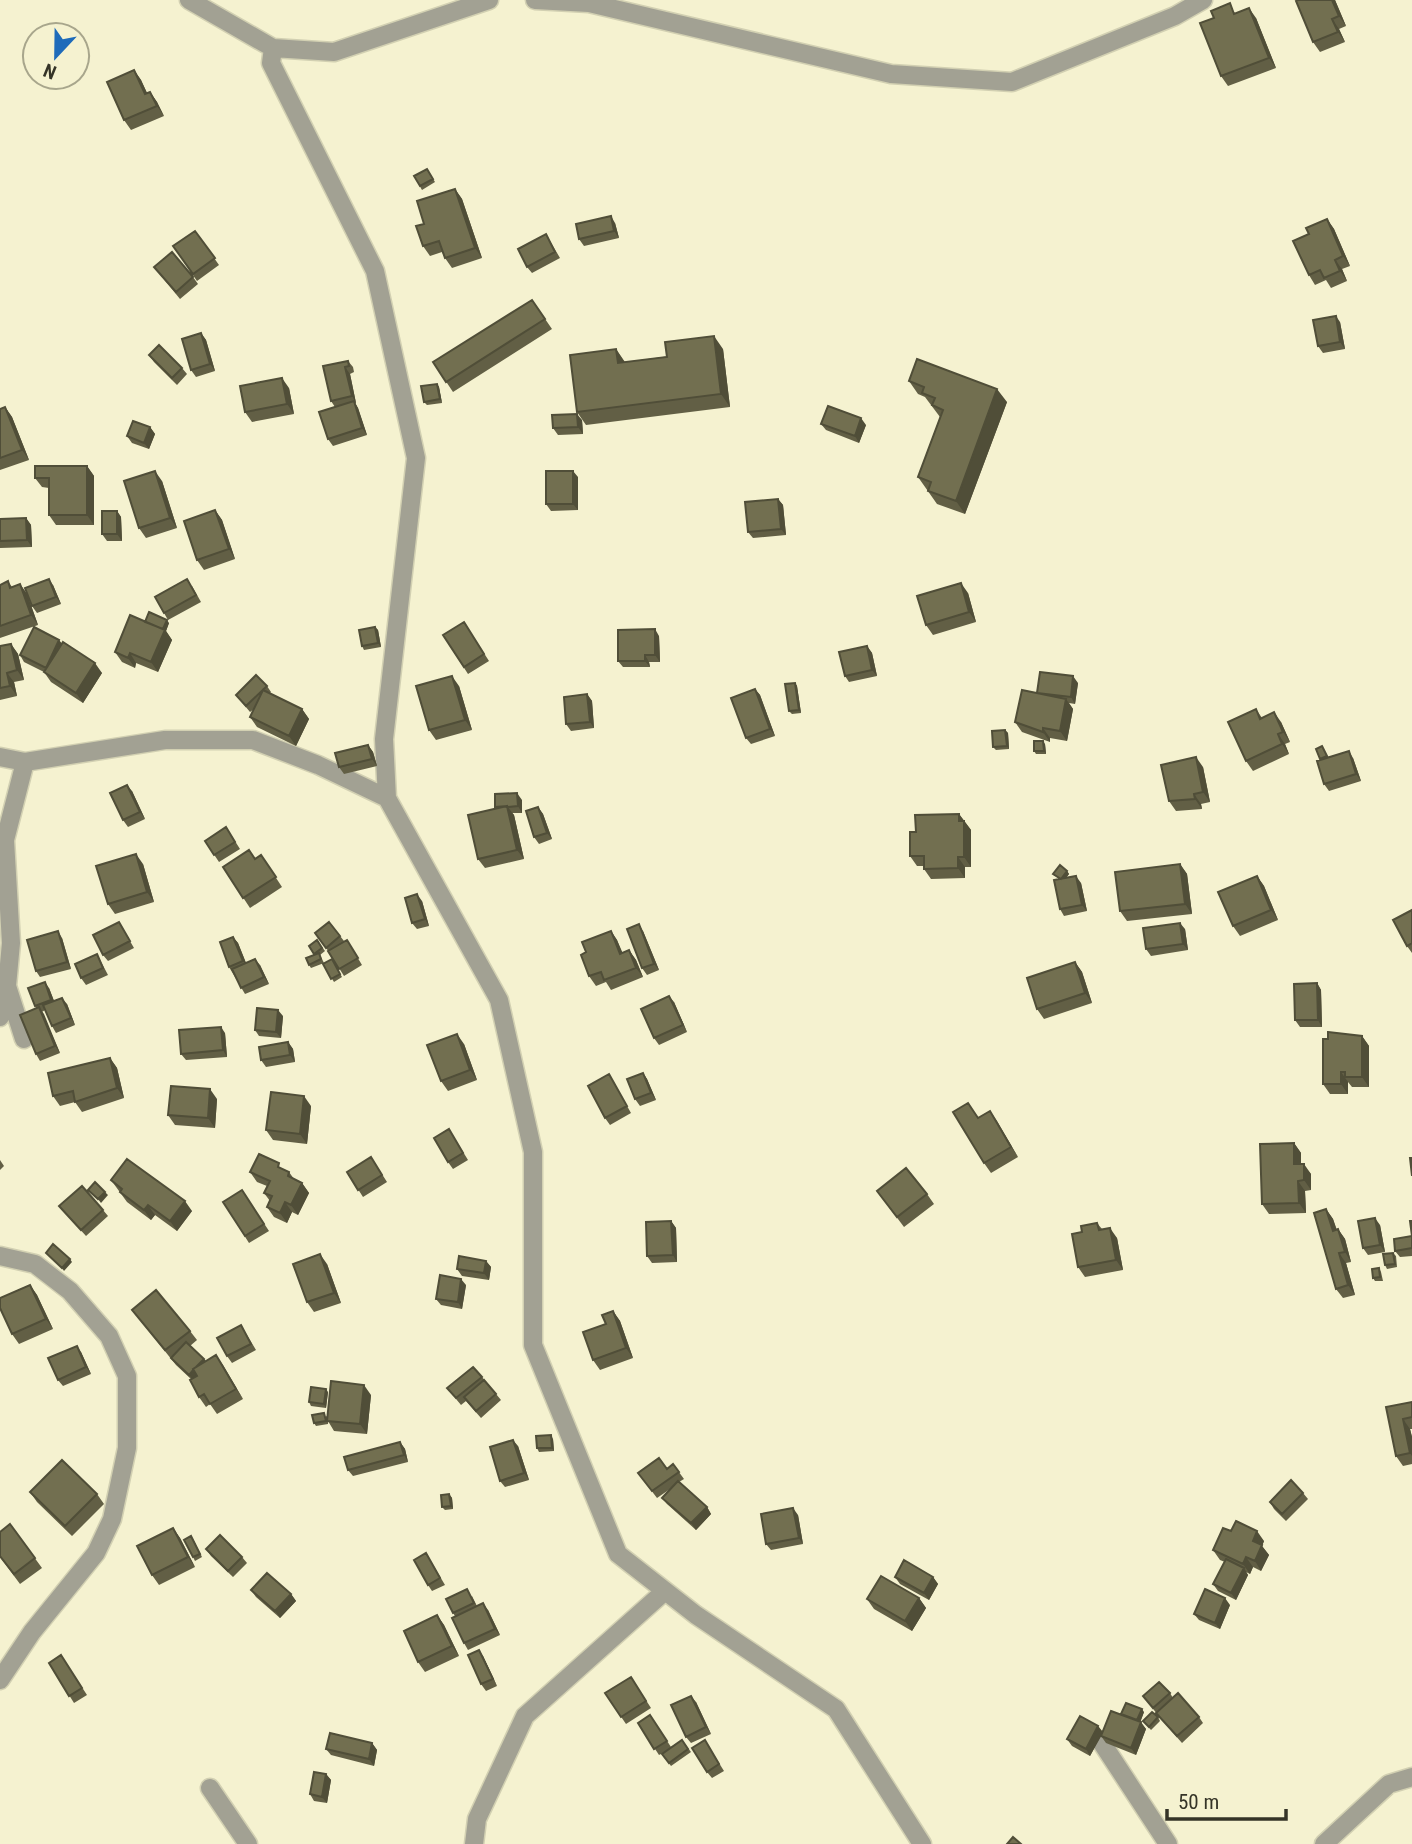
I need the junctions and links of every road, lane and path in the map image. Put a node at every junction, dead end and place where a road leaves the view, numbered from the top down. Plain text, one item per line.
1 (190, 0) edge
2 (489, 0) edge
3 (535, 0) edge
4 (1203, 0) edge
5 (273, 48) junction
6 (0, 757) edge
7 (25, 762) junction
8 (387, 798) junction
9 (7, 986) junction
10 (0, 1017) edge
11 (24, 1039) edge
12 (0, 1256) edge
13 (665, 1591) junction
14 (0, 1680) edge
15 (1102, 1743) edge
16 (1412, 1777) edge
17 (210, 1788) dead end
18 (248, 1844) edge
19 (474, 1844) edge
20 (922, 1844) edge
21 (1168, 1844) edge
22 (1324, 1844) edge

1 - 5 street
2 - 5 street
3 - 4 street
5 - 8 street
6 - 7 street
7 - 8 street
7 - 9 street
8 - 13 street
9 - 10 street
9 - 11 street
12 - 14 street
13 - 19 street
13 - 20 street
15 - 21 street
16 - 22 street
17 - 18 street

